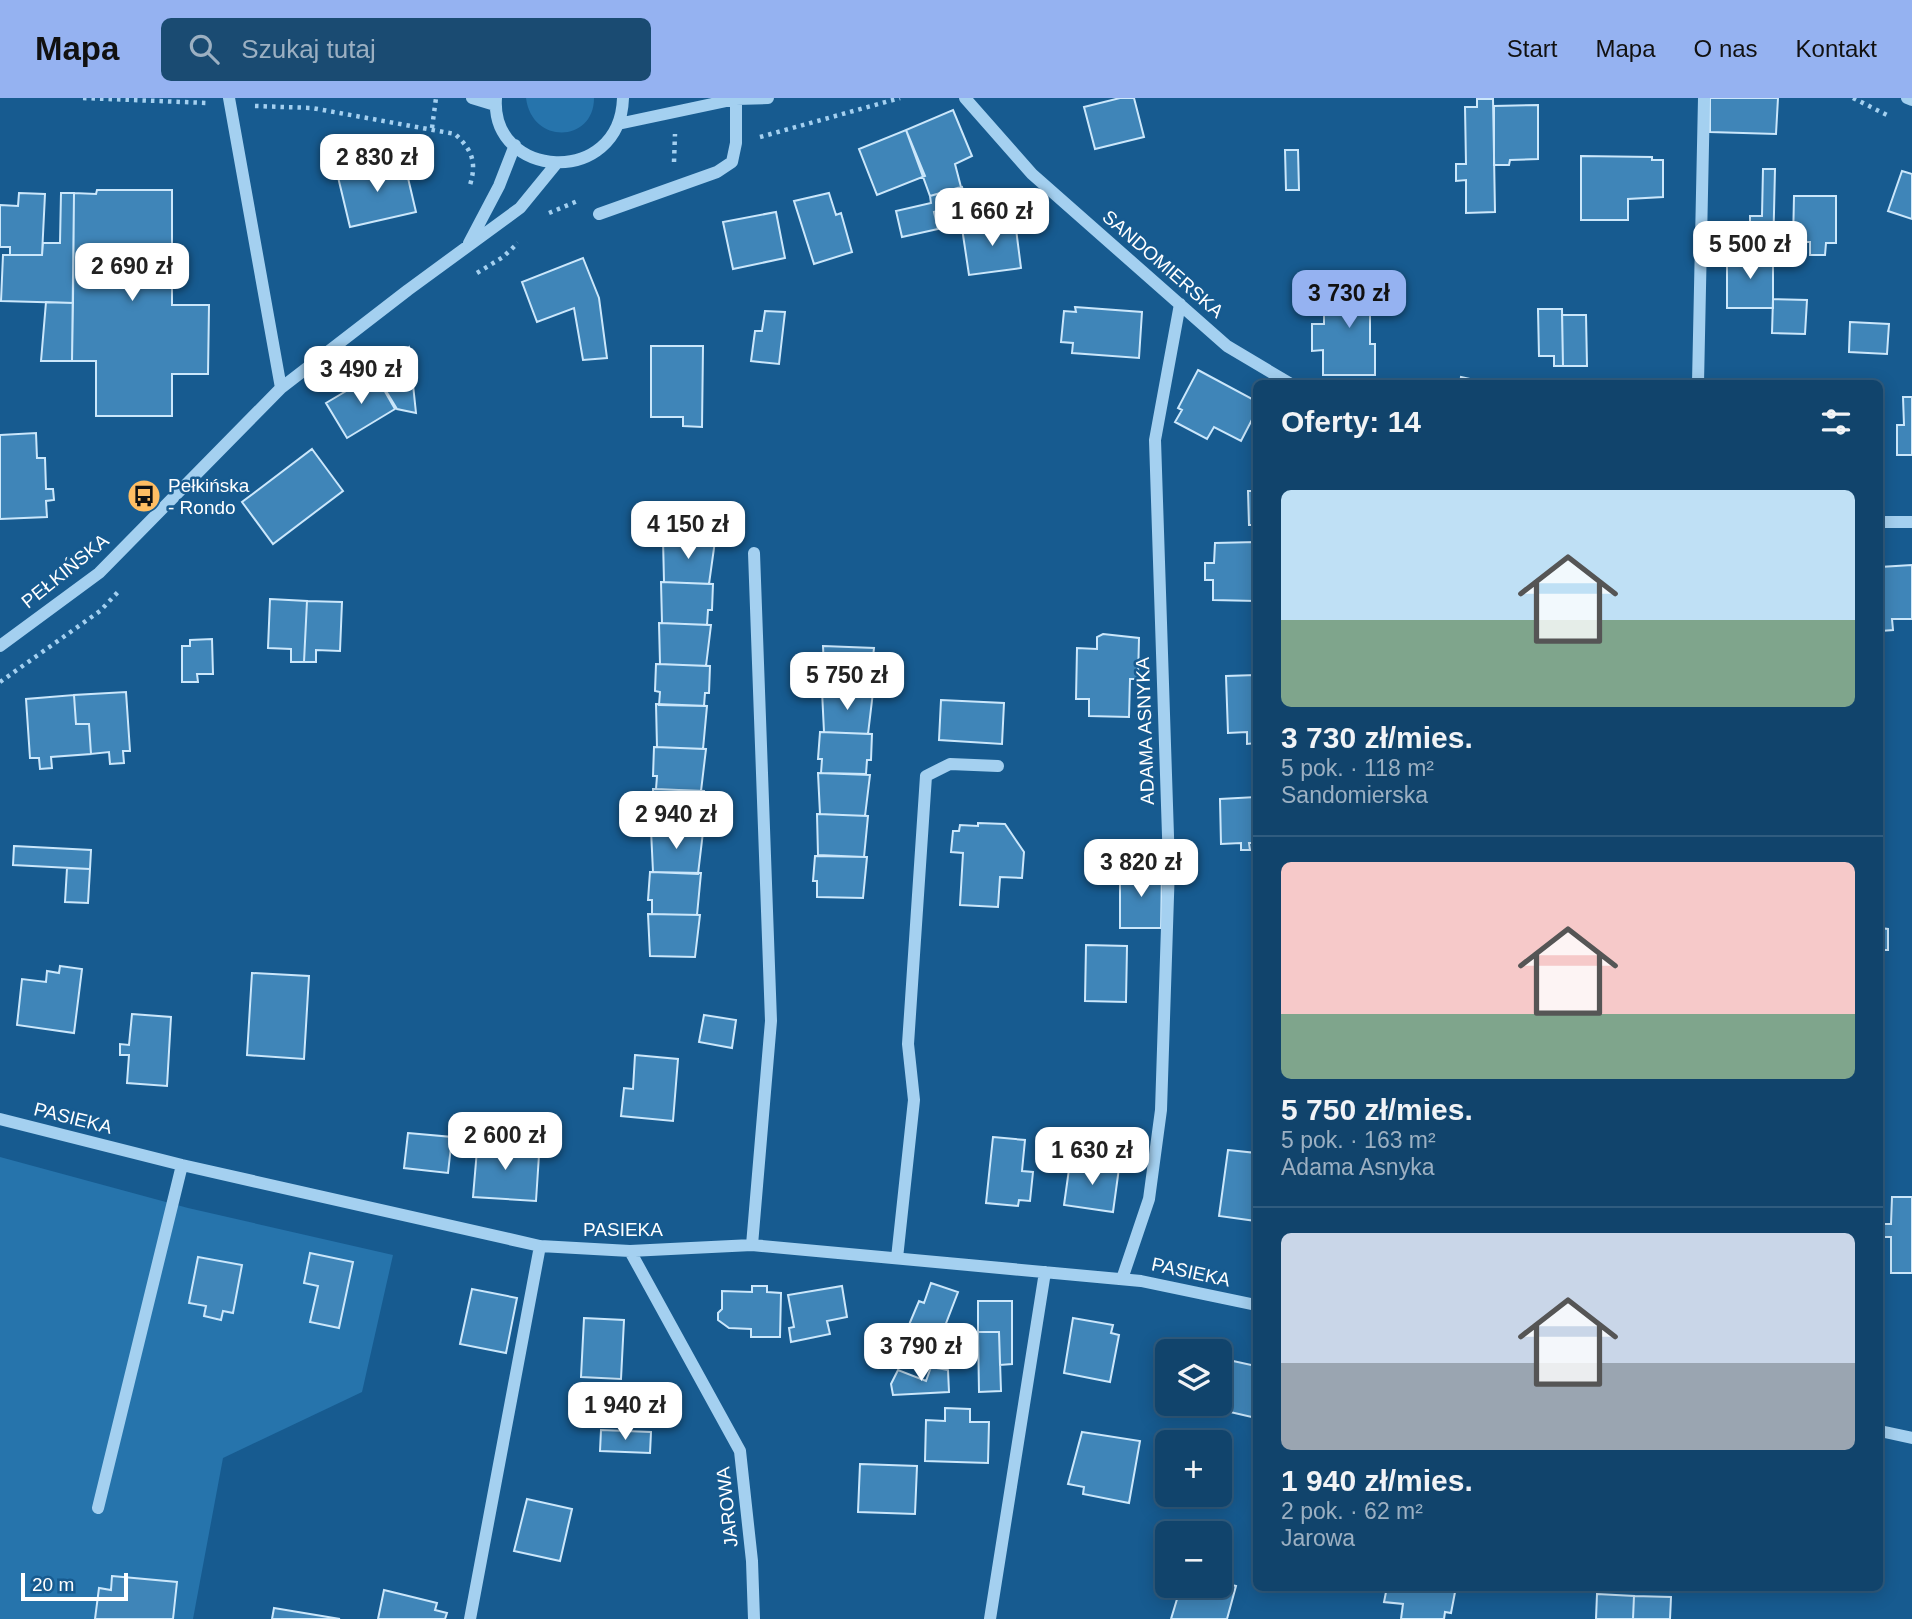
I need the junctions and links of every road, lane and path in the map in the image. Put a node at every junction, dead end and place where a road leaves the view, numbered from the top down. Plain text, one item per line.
1 (83, 98) edge
2 (436, 98) edge
3 (472, 98) edge
4 (623, 98) edge
5 (735, 98) edge
6 (768, 98) edge
7 (901, 98) edge
8 (965, 98) edge
9 (1704, 98) edge
10 (1853, 98) edge
11 (230, 101) edge
12 (495, 102) edge
13 (1900, 121) dead end
14 (618, 124) junction
15 (432, 129) junction
16 (736, 143) junction
17 (515, 145) junction
18 (556, 164) junction
19 (468, 192) dead end
20 (599, 214) dead end
21 (467, 246) junction
22 (1180, 304) junction
23 (1284, 380) edge
24 (1698, 380) edge
25 (281, 387) junction
26 (1883, 522) edge
27 (1912, 522) edge
28 (754, 553) dead end
29 (0, 646) edge
30 (998, 766) dead end
31 (0, 1119) edge
32 (182, 1165) junction
33 (752, 1245) junction
34 (540, 1246) junction
35 (630, 1251) junction
36 (897, 1258) junction
37 (1045, 1272) junction
38 (1122, 1279) junction
39 (1253, 1304) edge
40 (1883, 1433) edge
41 (1912, 1438) edge
42 (98, 1508) dead end
43 (470, 1619) edge
44 (754, 1619) edge
45 (990, 1619) edge

1 - 11 path
2 - 15 path
3 - 12 street
4 - 14 street
5 - 6 street
5 - 14 street
5 - 16 street
7 - 16 path
8 - 22 street, SANDOMIERSKA
9 - 24 street
10 - 13 path
11 - 15 path
11 - 25 street
12 - 17 street
14 - 18 street
15 - 19 path
16 - 20 street
17 - 18 street
17 - 21 street, PEŁKIŃSKA
18 - 21 street, PEŁKIŃSKA
21 - 25 street, PEŁKIŃSKA
22 - 23 street, SANDOMIERSKA
22 - 38 street, ADAMA ASNYKA
25 - 29 street, PEŁKIŃSKA
26 - 27 street
28 - 33 street
30 - 36 street
31 - 32 street, PASIEKA
32 - 34 street, PASIEKA
32 - 42 street
33 - 35 street, PASIEKA
33 - 36 street, PASIEKA
34 - 35 street, PASIEKA
34 - 43 street
35 - 44 street, JAROWA
36 - 37 street, PASIEKA
37 - 38 street, PASIEKA
37 - 45 street
38 - 39 street, PASIEKA
40 - 41 street

